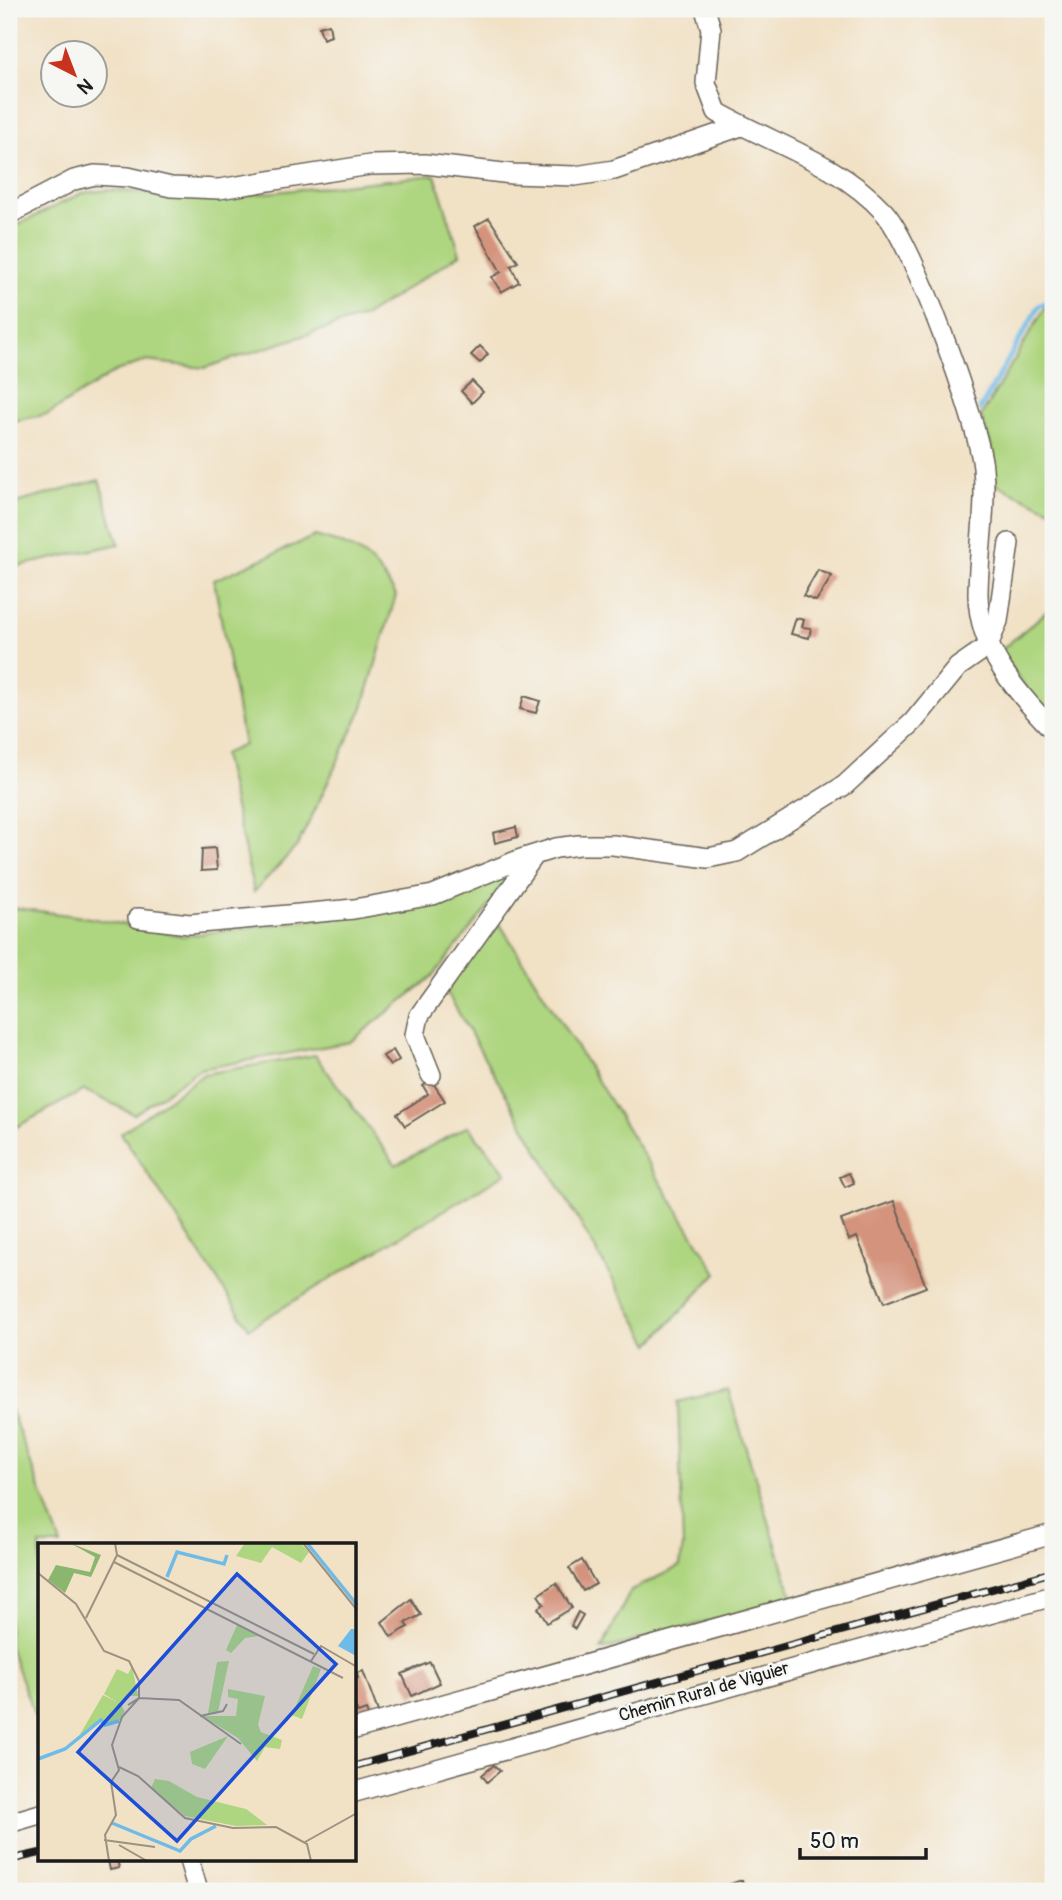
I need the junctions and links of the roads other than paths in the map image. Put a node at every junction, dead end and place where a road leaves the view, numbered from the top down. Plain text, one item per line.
1 (705, 9) edge
2 (741, 126) junction
3 (9, 214) edge
4 (1009, 543) dead end
5 (988, 646) junction
6 (1053, 730) edge
7 (534, 856) junction
8 (138, 918) dead end
9 (431, 1075) dead end
10 (1053, 1534) edge
11 (1053, 1596) edge
12 (357, 1728) edge
13 (357, 1791) edge
14 (38, 1815) edge
15 (9, 1823) edge
16 (190, 1862) edge
17 (198, 1891) edge

1 - 2 street
2 - 3 street
2 - 5 street
4 - 5 street
5 - 6 street
5 - 7 street
7 - 8 street
7 - 9 street
10 - 12 street
11 - 13 street, Chemin Rural de Viguier
14 - 15 street
16 - 17 street

